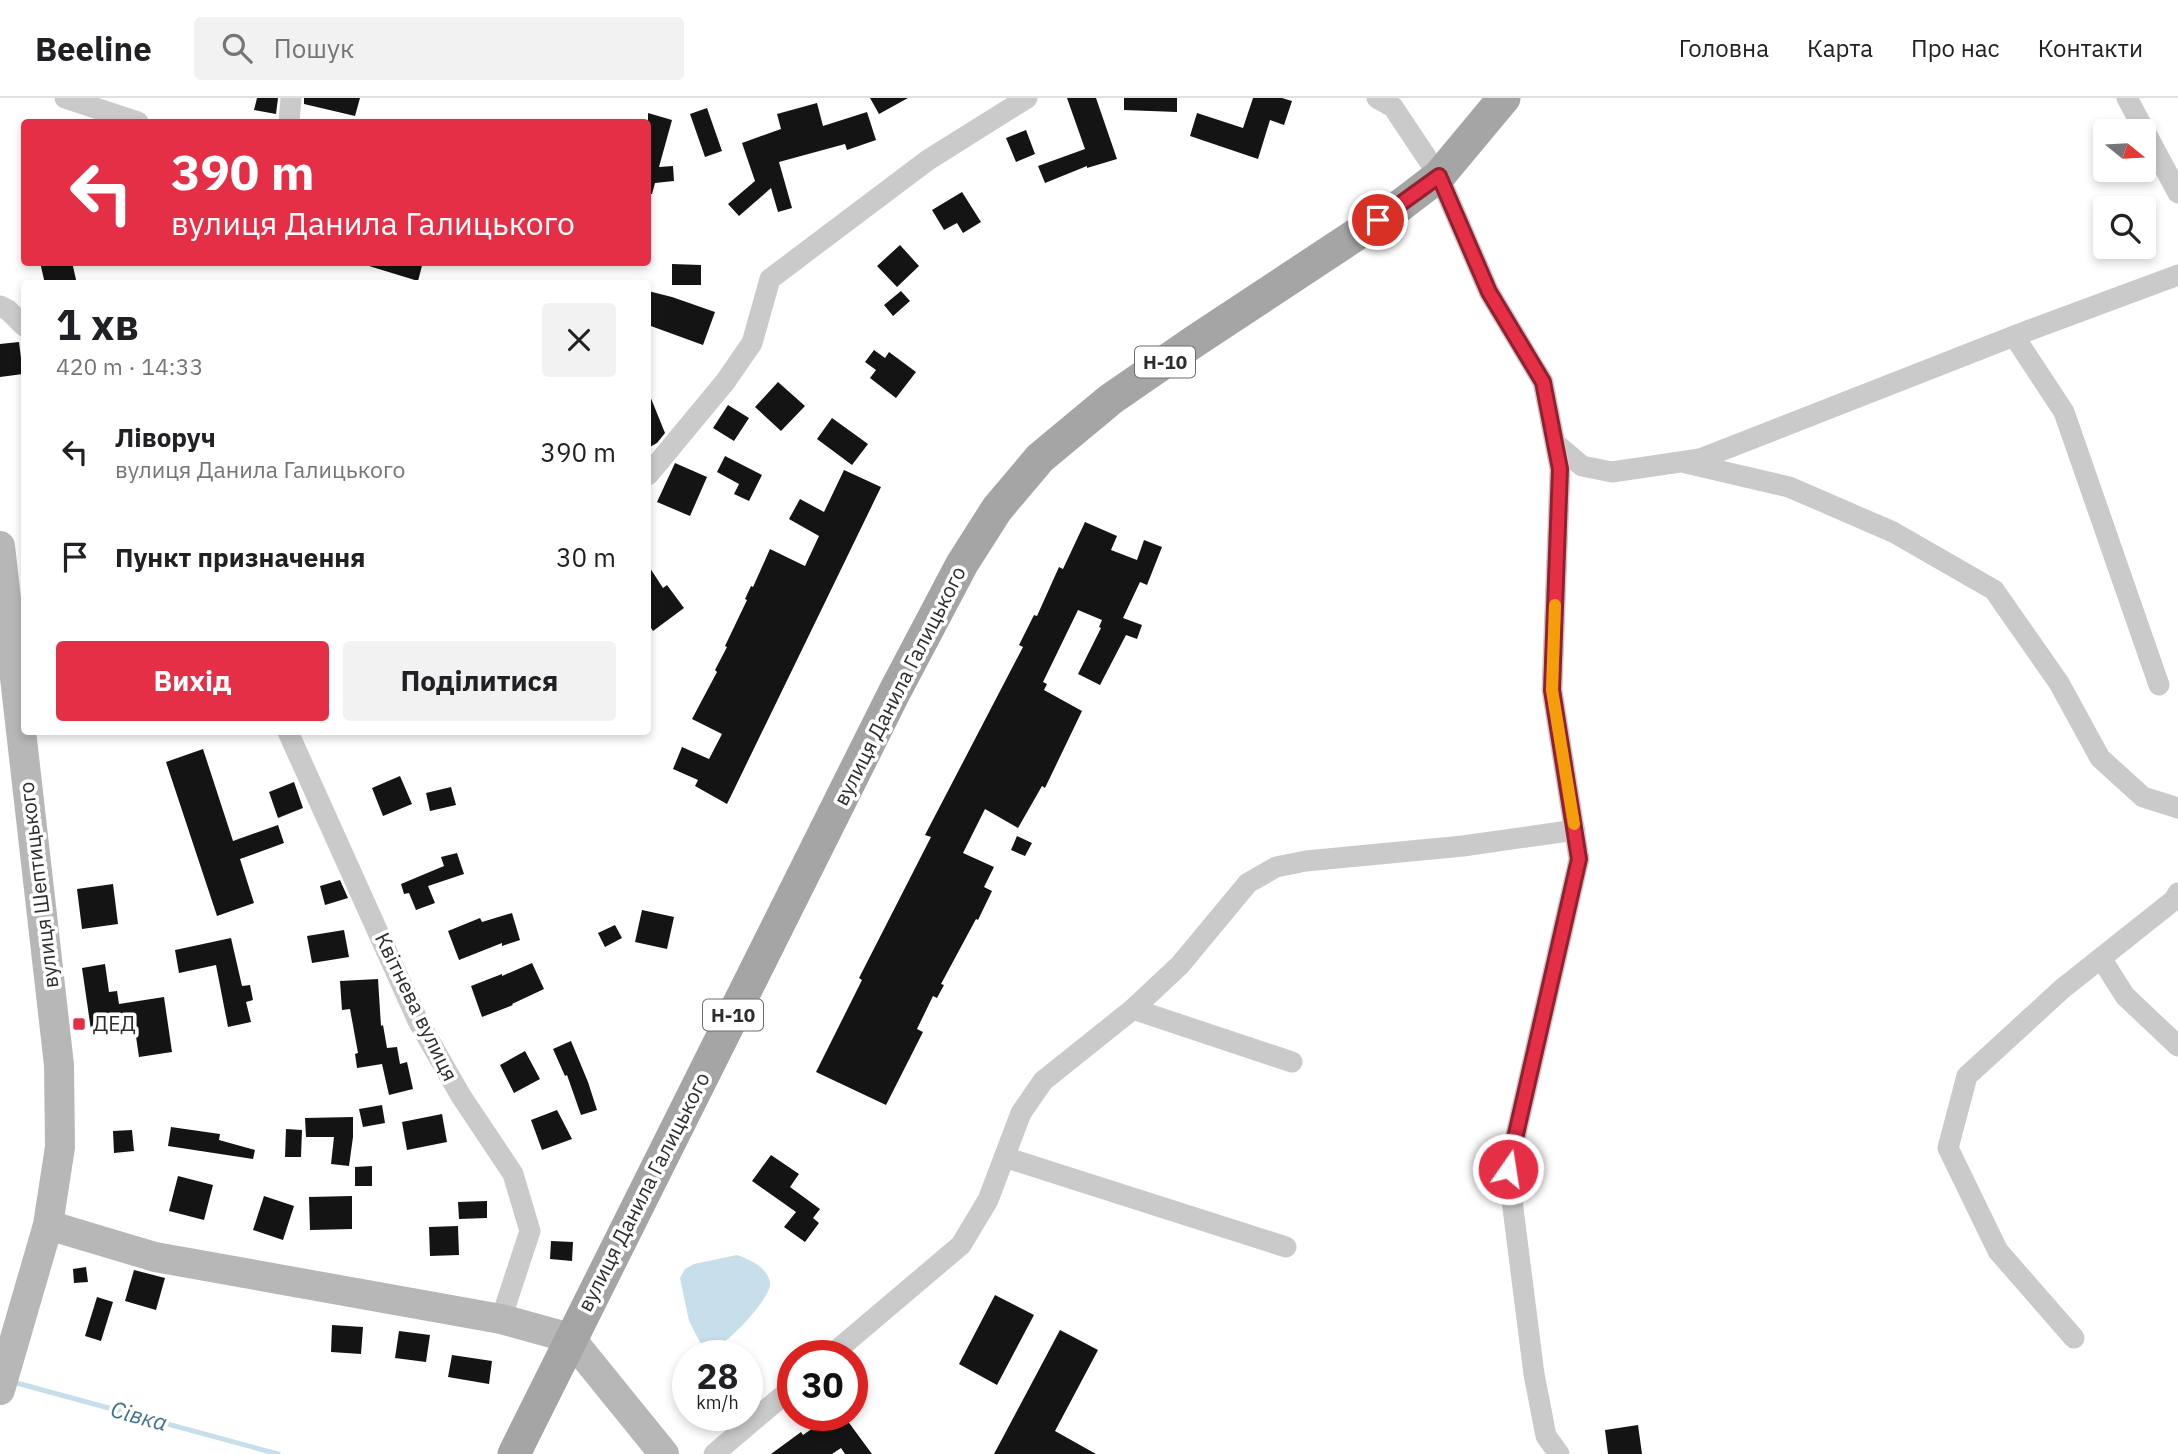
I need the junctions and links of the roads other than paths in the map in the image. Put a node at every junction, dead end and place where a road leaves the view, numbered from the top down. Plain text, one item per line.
1 (65, 98) edge
2 (291, 98) edge
3 (1027, 98) edge
4 (1377, 98) edge
5 (1504, 98) edge
6 (2127, 98) edge
7 (129, 119) edge
8 (289, 119) edge
9 (1439, 176) junction
10 (2178, 193) edge
11 (2178, 275) edge
12 (0, 306) edge
13 (21, 323) edge
14 (2014, 336) junction
15 (1555, 443) junction
16 (1680, 462) junction
17 (651, 471) edge
18 (0, 546) edge
19 (2159, 685) dead end
20 (21, 731) edge
21 (21, 735) edge
22 (289, 735) edge
23 (2178, 808) edge
24 (1575, 830) junction
25 (2178, 893) edge
26 (2101, 958) junction
27 (1133, 1009) junction
28 (2178, 1046) edge
29 (1292, 1062) dead end
30 (1004, 1157) junction
31 (48, 1225) junction
32 (1286, 1247) dead end
33 (501, 1319) junction
34 (570, 1338) junction
35 (2074, 1338) dead end
36 (849, 1340) edge
37 (0, 1390) edge
38 (777, 1401) edge
39 (514, 1454) edge
40 (664, 1454) edge
41 (714, 1454) edge
42 (1559, 1454) edge

1 - 7 street
2 - 8 street
3 - 17 street
4 - 9 street
5 - 9 main road, вулиця Данила Галицького / Н-10
6 - 10 street
9 - 15 street
9 - 34 main road, вулиця Данила Галицького / Н-10
11 - 14 street
12 - 13 street
14 - 16 street
14 - 19 street
15 - 16 street
15 - 24 street
16 - 23 street
18 - 20 street, вулиця Шептицького
21 - 31 street, вулиця Шептицького
22 - 33 street, Квітнева вулиця
24 - 27 street
24 - 42 street
25 - 26 street
26 - 28 street
26 - 35 street
27 - 29 street
27 - 30 street
30 - 32 street
30 - 36 street
31 - 33 street
31 - 37 street, вулиця Шептицького
33 - 34 street
34 - 39 main road, вулиця Данила Галицького / Н-10
34 - 40 street
38 - 41 street

